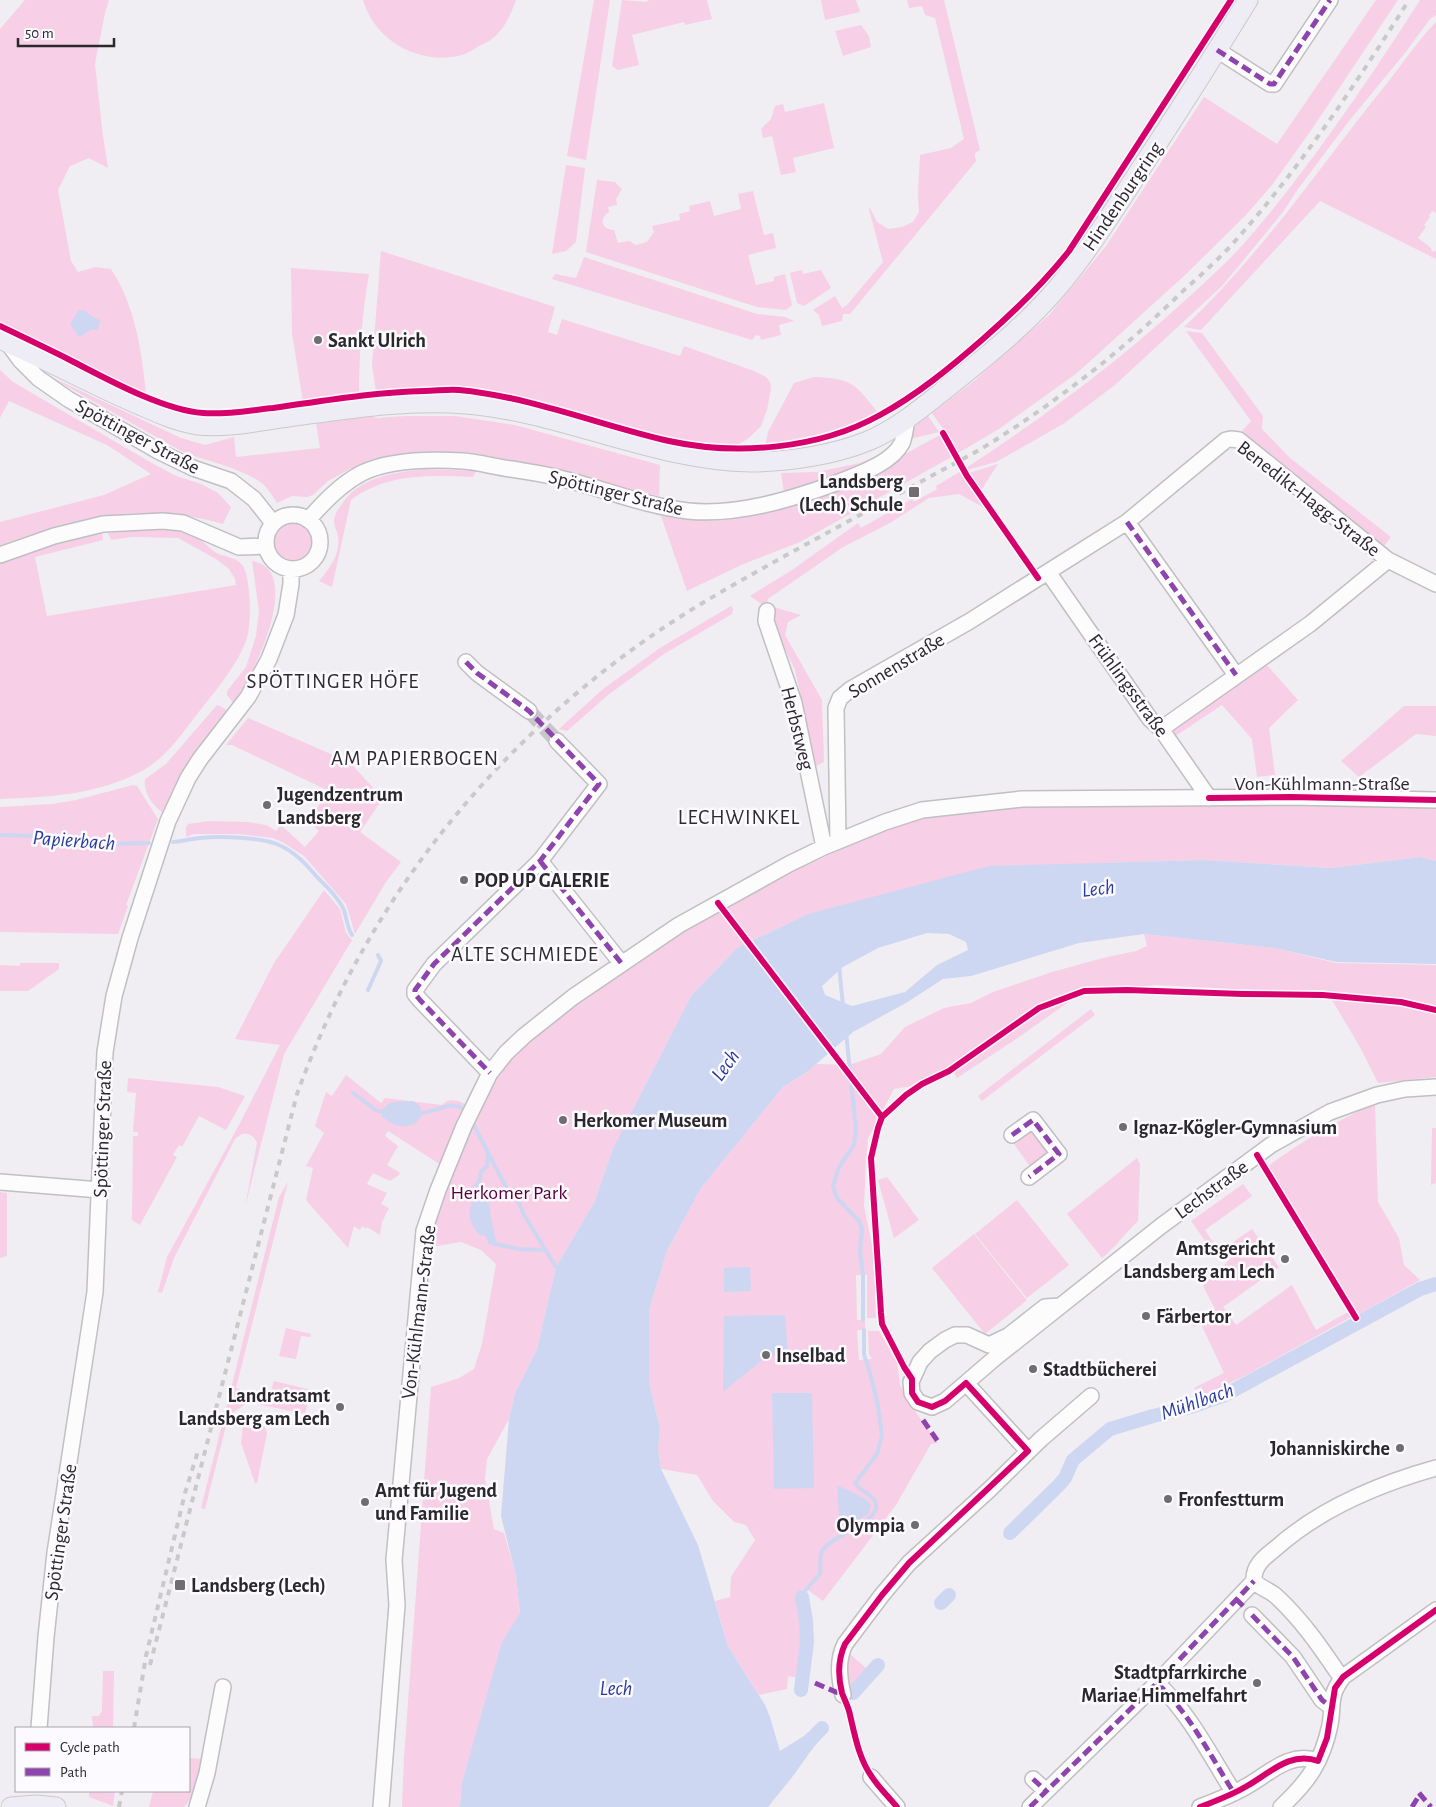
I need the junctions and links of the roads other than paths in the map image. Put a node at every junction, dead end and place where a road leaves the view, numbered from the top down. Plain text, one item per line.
1 (1248, 0) edge
2 (1330, 0) edge
3 (1217, 50) junction
4 (3, 341) edge
5 (907, 417) junction
6 (308, 520) junction
7 (1127, 522) junction
8 (273, 523) junction
9 (266, 546) junction
10 (0, 555) edge
11 (1388, 560) junction
12 (291, 569) junction
13 (1048, 572) junction
14 (1436, 584) edge
15 (767, 610) dead end
16 (466, 662) dead end
17 (1236, 676) junction
18 (529, 711) tunnel mouth
19 (1161, 729) junction
20 (557, 741) tunnel mouth
21 (1209, 798) junction
22 (1436, 800) edge
23 (831, 844) junction
24 (540, 861) junction
25 (622, 964) junction
26 (490, 1073) junction
27 (1436, 1087) edge
28 (1012, 1135) dead end
29 (1029, 1177) dead end
30 (0, 1182) edge
31 (100, 1190) junction
32 (1060, 1306) junction
33 (966, 1384) junction
34 (1091, 1396) dead end
35 (1028, 1451) junction
36 (1426, 1466) edge
37 (1254, 1581) junction
38 (1436, 1610) edge
39 (1252, 1615) dead end
40 (1343, 1677) junction
41 (1157, 1683) junction
42 (223, 1687) dead end
43 (843, 1694) dead end
44 (1330, 1707) junction
45 (39, 1727) edge
46 (1318, 1761) junction
47 (871, 1777) dead end
48 (1033, 1779) dead end
49 (1046, 1791) junction
50 (1234, 1793) junction
51 (36, 1798) edge
52 (10, 1807) edge
53 (56, 1807) edge
54 (197, 1807) edge
55 (380, 1807) edge
56 (897, 1807) edge
57 (1030, 1807) edge
58 (1200, 1807) edge
59 (1281, 1807) edge

1 - 3 main road, Hindenburgring
2 - 3 street
3 - 5 main road, Hindenburgring
4 - 5 main road, Hindenburgring
4 - 8 street, Spöttinger Straße
5 - 6 street, Spöttinger Straße
6 - 8 street
6 - 12 street
7 - 11 street, Benedikt-Hagg-Straße
7 - 13 street, Benedikt-Hagg-Straße
7 - 17 street
8 - 9 street
9 - 10 street
9 - 12 street
11 - 14 street
11 - 17 street, Benedikt-Hagg-Straße
12 - 31 street, Spöttinger Straße
13 - 19 street, Frühlingsstraße
13 - 23 street, Sonnenstraße
15 - 23 street, Herbstweg
16 - 18 street
17 - 19 street, Benedikt-Hagg-Straße
19 - 21 street, Frühlingsstraße
20 - 24 street
21 - 22 street, Von-Kühlmann-Straße
21 - 23 street, Von-Kühlmann-Straße
23 - 25 street, Von-Kühlmann-Straße
24 - 25 street
24 - 26 street
25 - 26 street, Von-Kühlmann-Straße
26 - 55 street, Von-Kühlmann-Straße
27 - 32 street, Lechstraße
28 - 29 street
30 - 31 street
31 - 45 street, Spöttinger Straße
32 - 33 street, Lechstraße
32 - 33 street, Lechstraße
33 - 35 street
34 - 35 street
35 - 43 street
36 - 37 street
37 - 40 street
37 - 41 street
38 - 40 street
39 - 44 street
40 - 44 street
41 - 49 street
41 - 50 street
42 - 54 street
44 - 46 street
46 - 50 street
46 - 59 street
47 - 56 street
48 - 49 street
49 - 57 street
50 - 58 street
51 - 52 main road
51 - 53 main road

